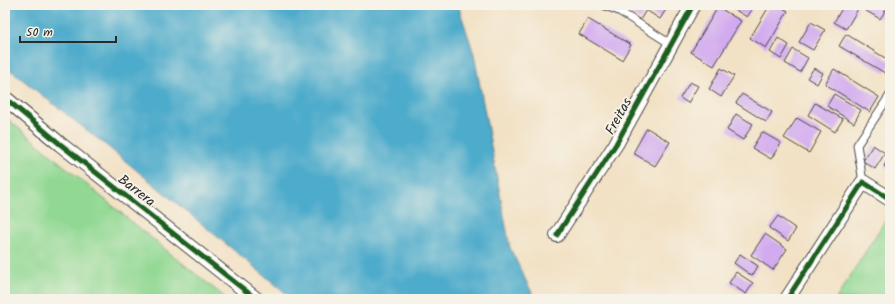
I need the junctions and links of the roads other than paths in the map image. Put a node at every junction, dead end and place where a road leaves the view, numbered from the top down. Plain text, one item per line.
1 (603, 5) edge
2 (693, 5) edge
3 (672, 45) junction
4 (890, 96) edge
5 (5, 98) edge
6 (863, 182) junction
7 (890, 199) edge
8 (557, 235) dead end
9 (256, 299) edge
10 (787, 299) edge

1 - 3 lane
2 - 3 street, Freitas
3 - 8 street, Freitas
4 - 6 lane
5 - 9 street, Barrera
6 - 7 street
6 - 10 street

